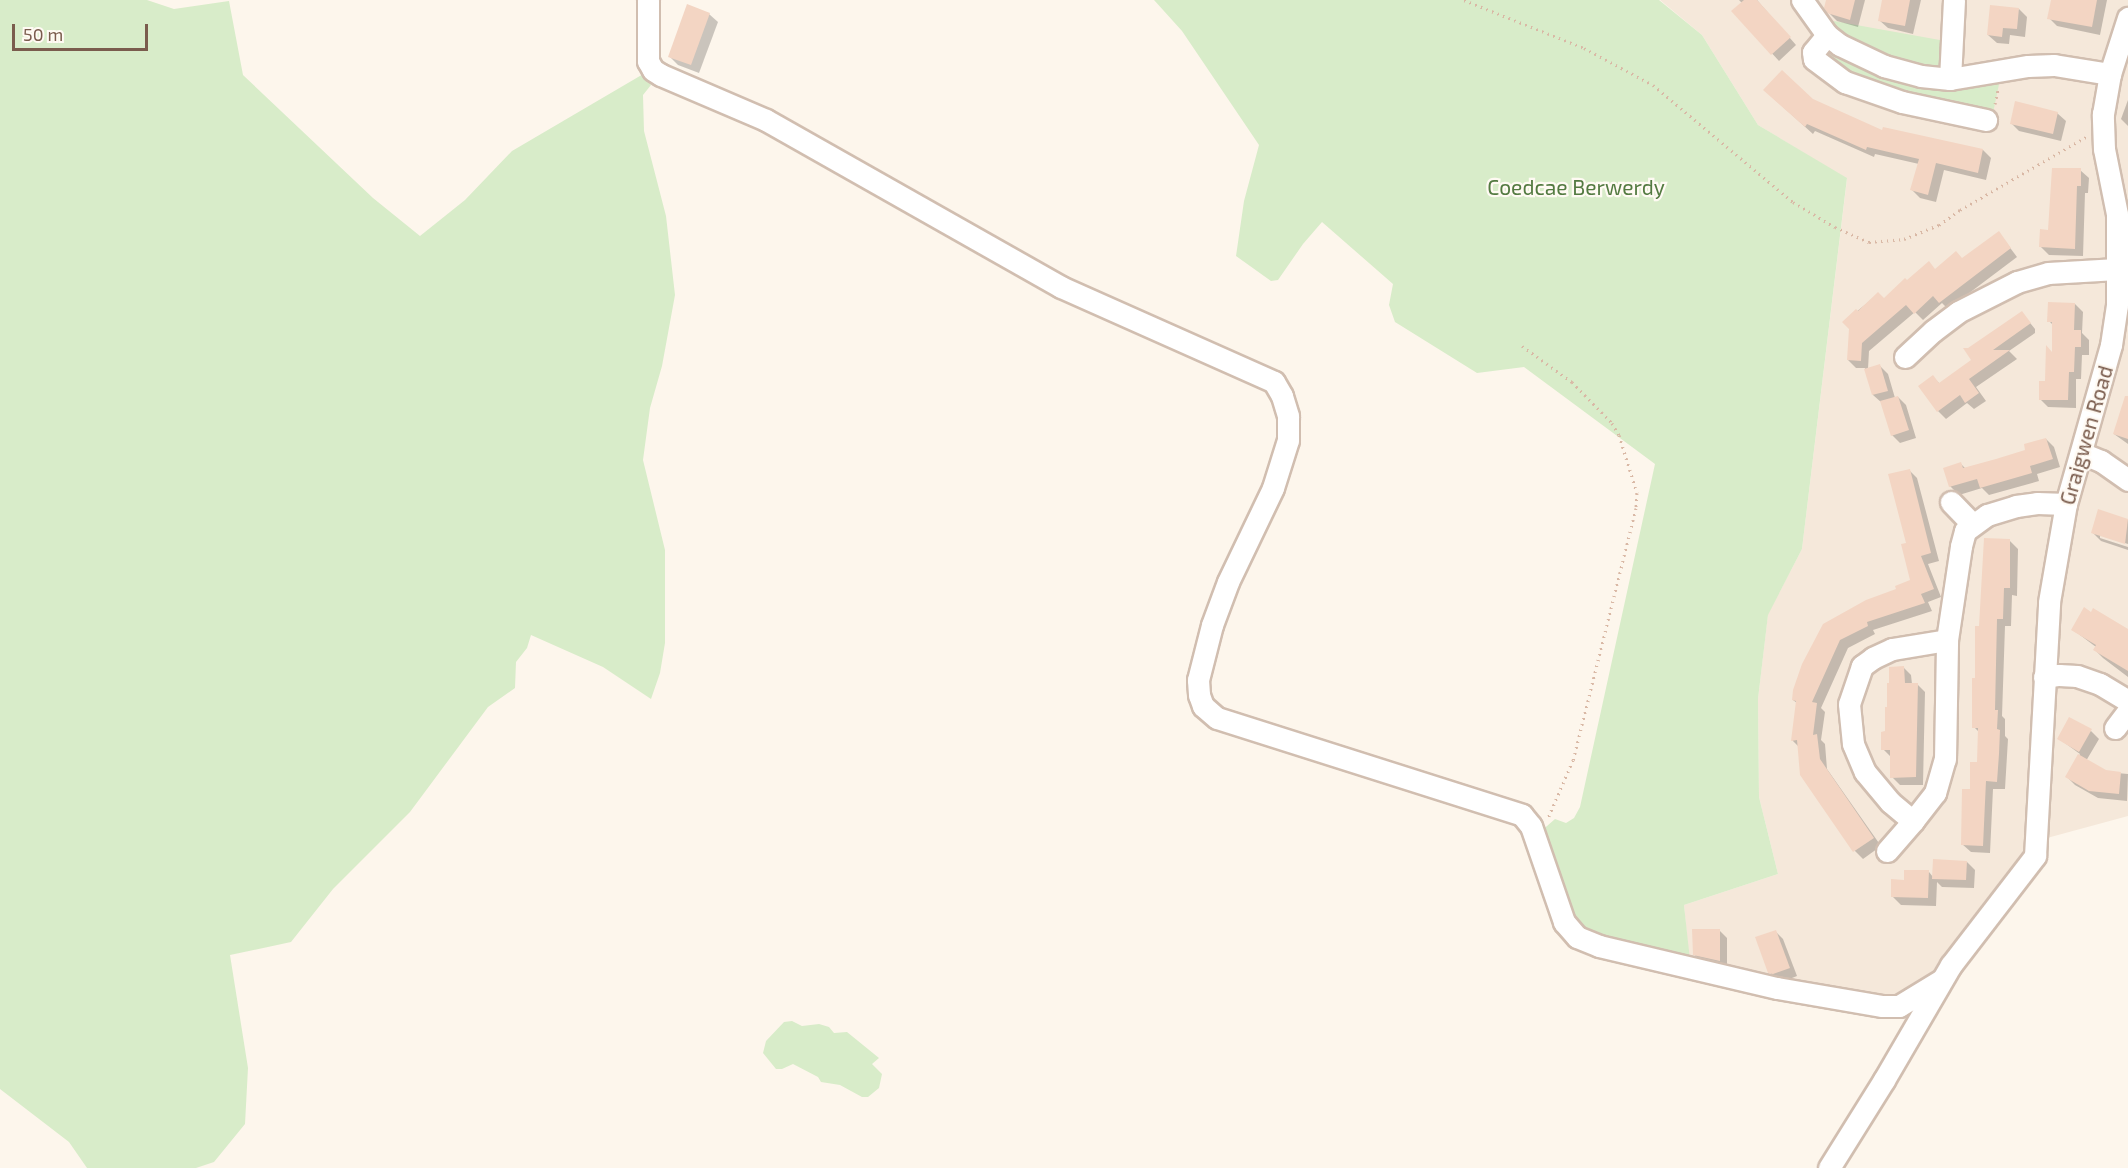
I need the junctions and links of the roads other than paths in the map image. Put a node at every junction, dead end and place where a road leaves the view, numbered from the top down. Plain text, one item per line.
1 (648, 0) edge
2 (1802, 0) edge
3 (1954, 0) edge
4 (2128, 18) edge
5 (1827, 35) junction
6 (2110, 74) junction
7 (1950, 79) junction
8 (1986, 120) road end
9 (2109, 177) junction
10 (2128, 195) edge
11 (2117, 269) junction
12 (1905, 357) dead end
13 (2081, 453) junction
14 (2128, 480) edge
15 (1951, 502) dead end
16 (2066, 504) junction
17 (1972, 524) junction
18 (1947, 640) junction
19 (2044, 677) junction
20 (2128, 701) edge
21 (2128, 711) edge
22 (2115, 728) dead end
23 (1913, 821) junction
24 (1887, 850) dead end
25 (1940, 981) junction
26 (1899, 1006) junction
27 (1914, 1026) junction
28 (1829, 1168) edge

1 - 26 street
2 - 5 street
3 - 7 street
4 - 6 street, Graigwen Road
5 - 7 street
5 - 8 street
6 - 7 street
6 - 9 street, Graigwen Road
9 - 10 street
9 - 11 street, Graigwen Road
11 - 12 street
11 - 13 street, Graigwen Road
13 - 14 street
13 - 16 street, Graigwen Road
15 - 17 street
16 - 17 street
16 - 19 street, Graigwen Road
17 - 18 street
18 - 23 street
18 - 23 street
19 - 20 street
19 - 25 street, Graigwen Road
21 - 22 street
23 - 24 street
25 - 26 street
25 - 27 street
26 - 27 street
27 - 28 street

